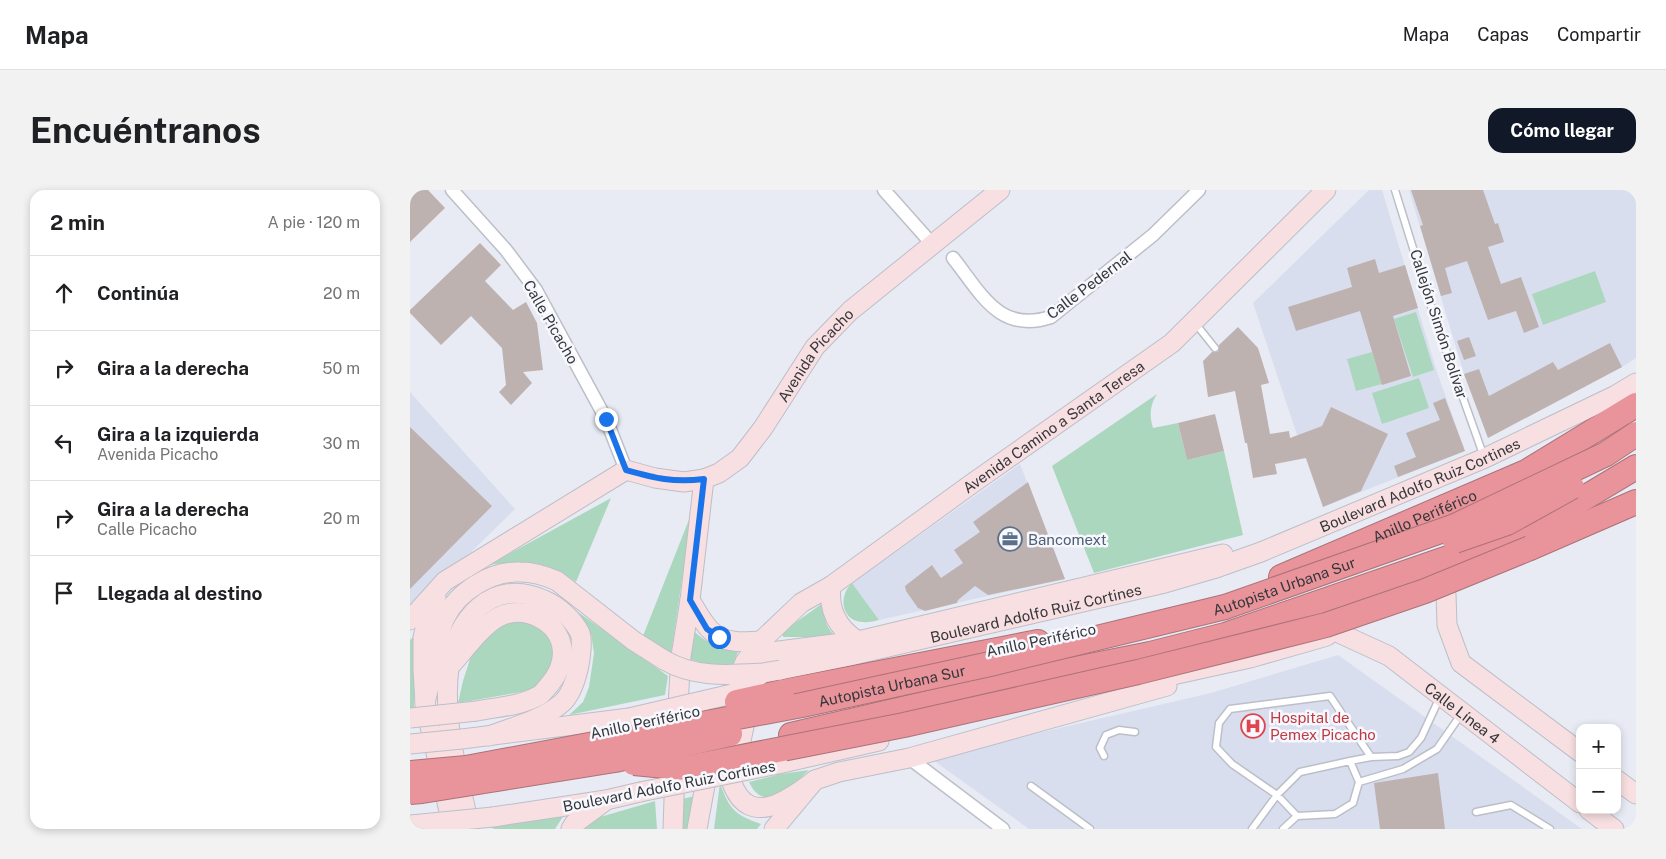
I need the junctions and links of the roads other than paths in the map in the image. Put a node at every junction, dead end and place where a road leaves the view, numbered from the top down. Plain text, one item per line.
1 (452, 190) edge
2 (884, 190) edge
3 (1000, 190) edge
4 (1199, 190) edge
5 (1326, 190) edge
6 (1395, 190) edge
7 (932, 244) junction
8 (953, 258) dead end
9 (1194, 322) junction
10 (1215, 348) dead end
11 (1636, 383) edge
12 (1636, 405) edge
13 (1636, 434) edge
14 (1636, 452) edge
15 (1485, 458) junction
16 (1636, 467) edge
17 (626, 470) junction
18 (704, 479) junction
19 (1636, 502) edge
20 (1321, 526) junction
21 (445, 581) junction
22 (831, 586) junction
23 (1446, 594) junction
24 (690, 600) junction
25 (410, 620) edge
26 (1339, 633) junction
27 (761, 640) junction
28 (858, 640) junction
29 (1250, 658) junction
30 (449, 668) junction
31 (775, 678) junction
32 (1440, 696) junction
33 (425, 704) junction
34 (1462, 713) junction
35 (410, 718) edge
36 (1135, 732) dead end
37 (410, 744) edge
38 (489, 745) junction
39 (1576, 749) edge
40 (1104, 756) dead end
41 (1398, 756) junction
42 (1371, 757) junction
43 (909, 758) junction
44 (615, 760) junction
45 (1350, 761) junction
46 (410, 762) edge
47 (1403, 768) junction
48 (410, 772) edge
49 (815, 780) junction
50 (1359, 782) junction
51 (1621, 783) edge
52 (1031, 786) dead end
53 (410, 792) edge
54 (1636, 794) edge
55 (1277, 795) junction
56 (606, 800) junction
57 (1576, 800) edge
58 (410, 801) edge
59 (1476, 812) dead end
60 (1595, 814) edge
61 (1297, 816) junction
62 (700, 824) edge
63 (410, 825) edge
64 (462, 827) edge
65 (572, 829) edge
66 (673, 829) edge
67 (774, 829) edge
68 (1003, 829) edge
69 (1090, 829) edge
70 (1252, 829) edge
71 (1283, 829) edge
72 (1550, 829) edge
73 (1614, 829) edge

1 - 17 street, Calle Picacho
2 - 7 street
3 - 7 main road, Avenida Picacho
4 - 8 street, Calle Pedernal
5 - 9 main road, Avenida Camino a Santa Teresa
6 - 15 lane, Callejón Simón Bolívar
7 - 18 main road, Avenida Picacho
9 - 10 lane
9 - 22 main road, Avenida Camino a Santa Teresa
11 - 15 main road, Boulevard Adolfo Ruiz Cortines
12 - 31 highway, Anillo Periférico
13 - 48 highway, Autopista Urbana Sur, bridge
14 - 44 highway, Autopista Urbana Sur, bridge
15 - 20 main road, Boulevard Adolfo Ruiz Cortines
16 - 58 highway, bridge
17 - 18 main road, Avenida Picacho
17 - 21 main road
18 - 24 main road
19 - 23 main road, Boulevard Adolfo Ruiz Cortines
19 - 44 highway, bridge
20 - 28 main road
20 - 31 main road, Boulevard Adolfo Ruiz Cortines
21 - 25 main road
21 - 33 main road
22 - 27 main road, Avenida Camino a Santa Teresa
22 - 28 main road
23 - 26 main road, Boulevard Adolfo Ruiz Cortines
23 - 39 main road
24 - 27 main road
24 - 66 main road
26 - 29 main road, Boulevard Adolfo Ruiz Cortines
26 - 32 main road, Calle Línea 4
27 - 62 main road, Avenida Camino a Santa Teresa
28 - 49 main road
29 - 43 main road
29 - 56 main road, Boulevard Adolfo Ruiz Cortines, bridge
30 - 35 main road, bridge
30 - 38 main road
30 - 64 main road
31 - 33 main road, Boulevard Adolfo Ruiz Cortines, bridge
31 - 38 highway, Anillo Periférico, bridge
32 - 34 main road, Calle Línea 4
32 - 41 lane
33 - 64 main road
34 - 47 lane
34 - 57 main road, Calle Línea 4
36 - 40 lane
37 - 38 main road, bridge
38 - 46 highway, Anillo Periférico
41 - 42 lane
41 - 47 lane
42 - 45 lane
42 - 55 lane
43 - 49 main road
43 - 68 street
44 - 53 highway, Autopista Urbana Sur, bridge
45 - 50 lane
45 - 55 lane
47 - 50 lane
49 - 67 main road
50 - 61 lane
51 - 54 main road
52 - 69 lane
55 - 61 lane
55 - 70 lane
56 - 64 main road, Boulevard Adolfo Ruiz Cortines, bridge
56 - 65 main road
59 - 72 lane
60 - 73 main road
61 - 71 lane
63 - 64 main road, Boulevard Adolfo Ruiz Cortines, bridge

